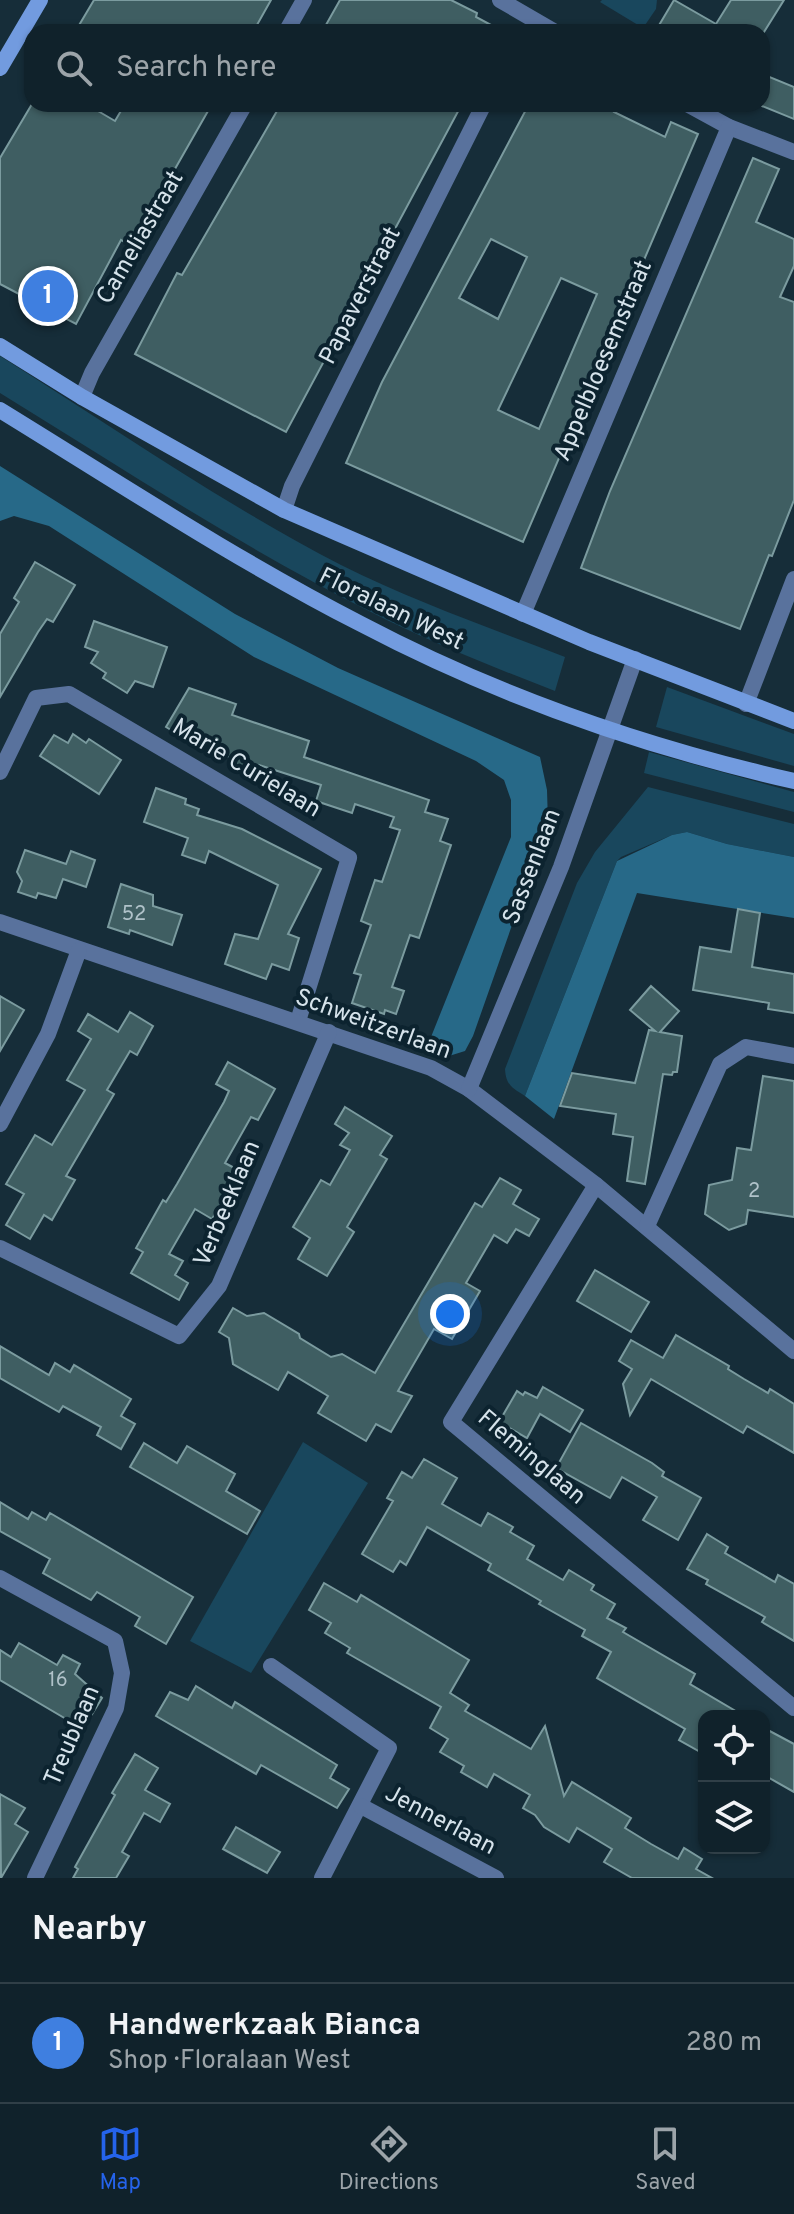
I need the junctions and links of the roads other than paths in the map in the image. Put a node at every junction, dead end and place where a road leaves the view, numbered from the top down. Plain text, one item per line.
1 (40, 0) edge
2 (304, 0) edge
3 (500, 0) edge
4 (26, 24) edge
5 (290, 24) edge
6 (524, 24) edge
7 (24, 27) edge
8 (0, 68) edge
9 (240, 112) edge
10 (480, 112) edge
11 (702, 112) edge
12 (729, 127) junction
13 (794, 152) edge
14 (0, 346) edge
15 (82, 397) junction
16 (0, 410) edge
17 (284, 510) junction
18 (794, 579) edge
19 (523, 614) junction
20 (635, 659) junction
21 (746, 704) junction
22 (794, 721) edge
23 (609, 728) junction
24 (0, 772) edge
25 (794, 781) edge
26 (0, 922) edge
27 (79, 950) junction
28 (298, 1021) junction
29 (329, 1032) junction
30 (794, 1056) edge
31 (469, 1089) junction
32 (0, 1124) edge
33 (596, 1185) junction
34 (647, 1226) junction
35 (0, 1248) edge
36 (794, 1351) edge
37 (0, 1578) edge
38 (271, 1666) dead end
39 (794, 1708) edge
40 (361, 1806) junction
41 (35, 1878) edge
42 (322, 1878) edge
43 (496, 1878) edge

1 - 4 main road
2 - 5 street
3 - 6 street
7 - 8 main road
9 - 15 street, Cameliastraat
10 - 17 street, Papaverstraat
11 - 12 street
12 - 13 street
12 - 19 street, Appelbloesemstraat
14 - 15 main road, Floralaan West
15 - 17 main road, Floralaan West
16 - 23 main road, Floralaan West
17 - 19 main road, Floralaan West
18 - 21 street
19 - 20 main road, Floralaan West
20 - 21 main road, Floralaan West
20 - 23 street, Sassenlaan
21 - 22 main road, Floralaan West
23 - 25 main road, Floralaan West
23 - 31 street, Sassenlaan
24 - 28 street, Marie Curielaan
26 - 27 street, Schweitzerlaan
27 - 28 street, Schweitzerlaan
27 - 32 street
28 - 29 street, Schweitzerlaan
29 - 31 street, Schweitzerlaan
29 - 35 street, Verbeeklaan
30 - 34 street
31 - 33 street, Schweitzerlaan
33 - 34 street, Schweitzerlaan
33 - 39 street, Fleminglaan
34 - 36 street, Schweitzerlaan
37 - 41 street, Treublaan
38 - 40 street, Jennerlaan
40 - 42 street, Jennerlaan
40 - 43 street, Jennerlaan

